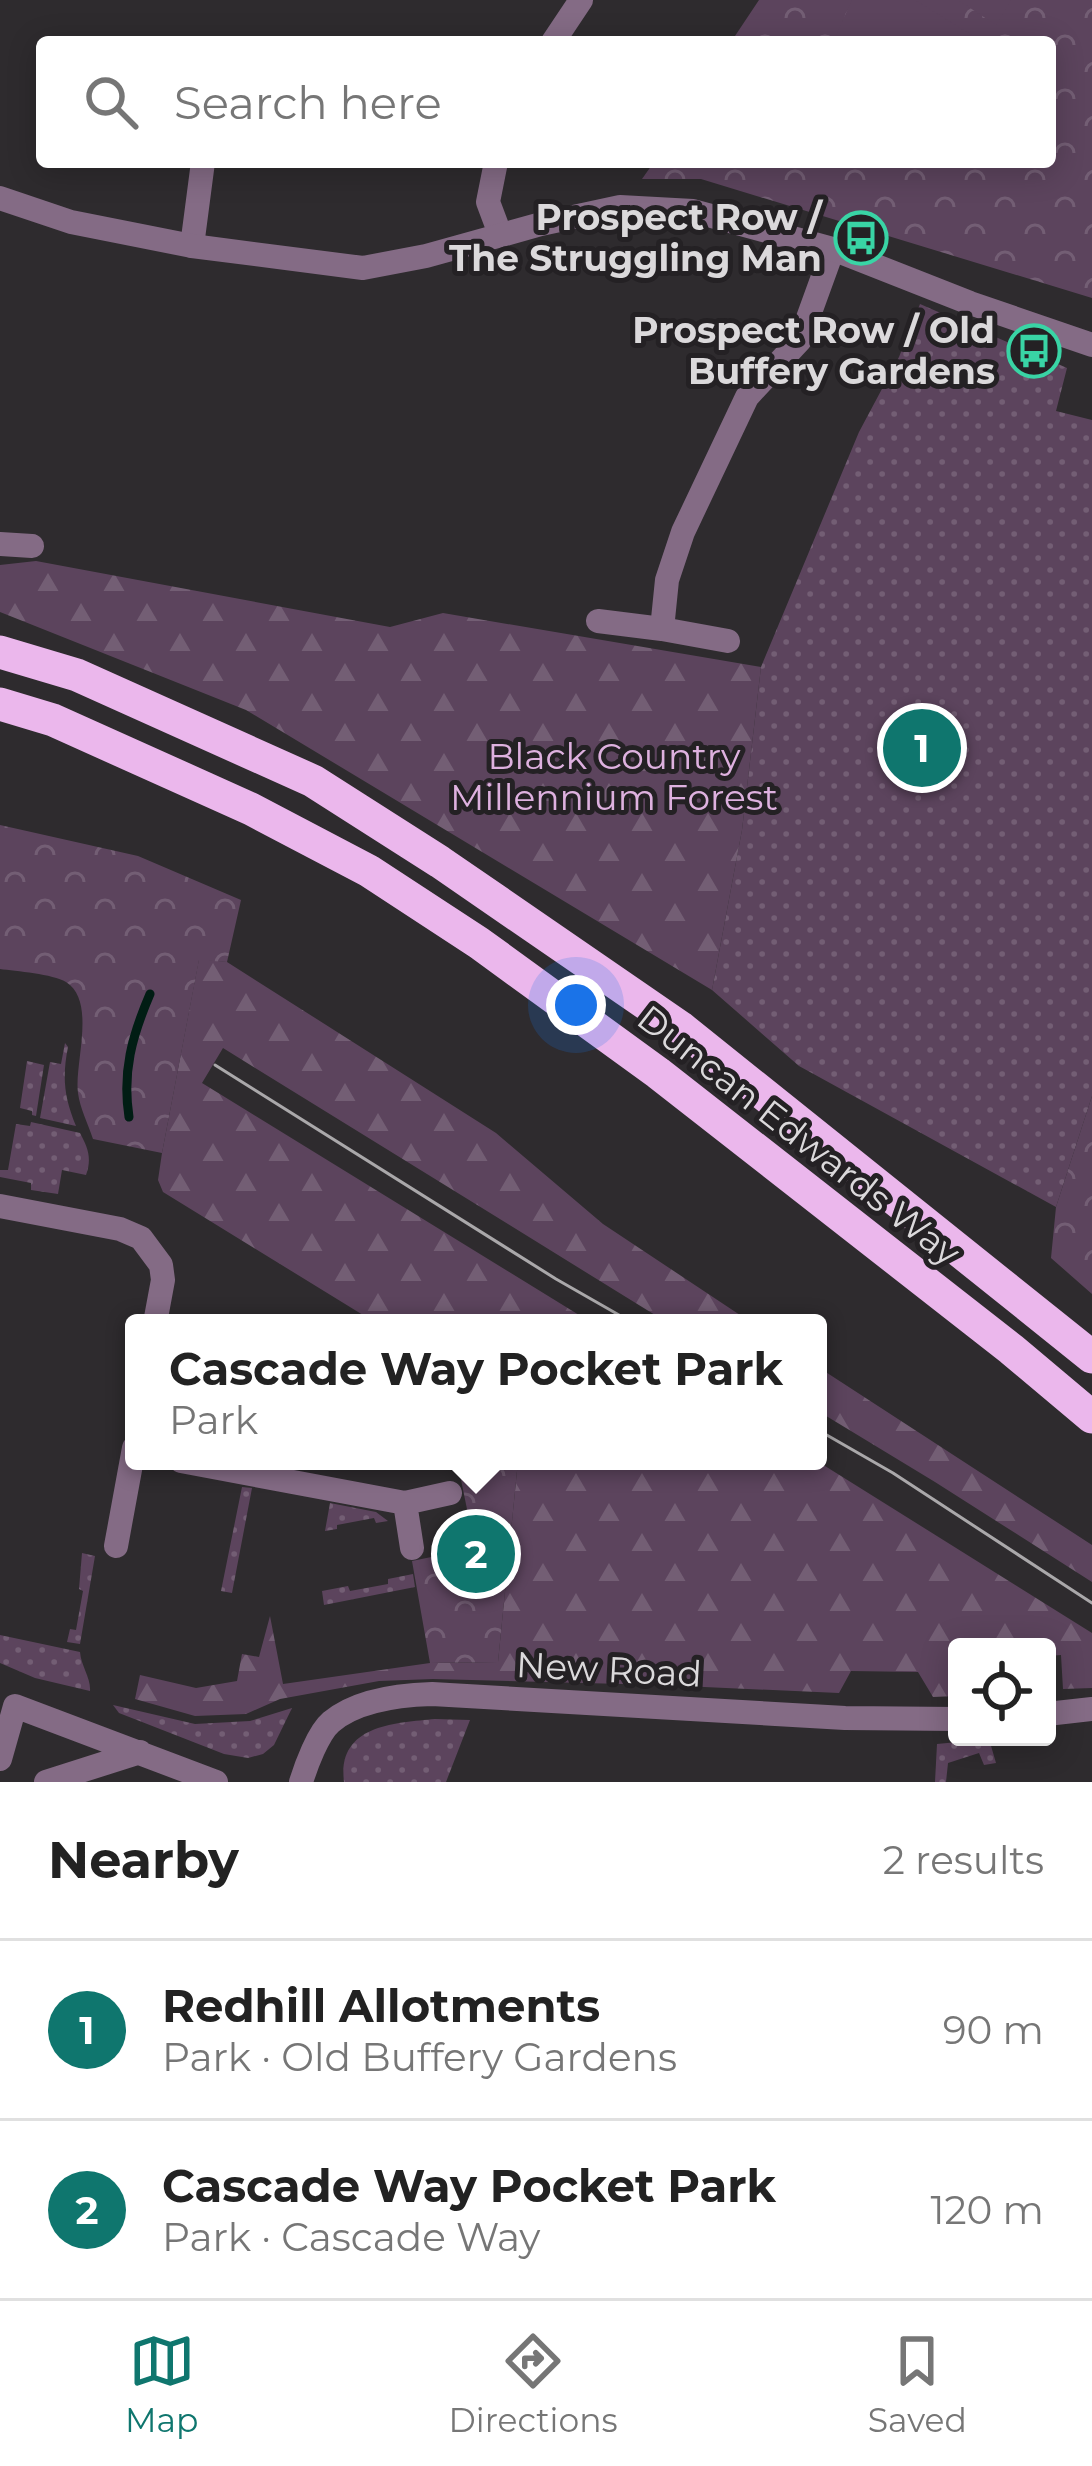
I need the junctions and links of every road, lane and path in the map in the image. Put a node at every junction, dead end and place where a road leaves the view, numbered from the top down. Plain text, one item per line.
1 (581, 0) edge
2 (557, 36) edge
3 (202, 168) edge
4 (495, 168) edge
5 (0, 198) edge
6 (500, 234) junction
7 (192, 246) junction
8 (833, 249) junction
9 (1092, 345) edge
10 (0, 544) edge
11 (32, 546) dead end
12 (598, 621) dead end
13 (662, 629) junction
14 (728, 641) dead end
15 (0, 652) edge
16 (0, 704) edge
17 (0, 1206) edge
18 (157, 1314) edge
19 (1092, 1357) edge
20 (1092, 1417) edge
21 (130, 1470) edge
22 (230, 1470) edge
23 (450, 1493) dead end
24 (404, 1503) junction
25 (116, 1546) dead end
26 (412, 1548) dead end
27 (8, 1703) edge
28 (1092, 1709) edge
29 (1056, 1713) edge
30 (948, 1719) edge
31 (140, 1752) junction
32 (0, 1759) edge
33 (46, 1782) edge
34 (216, 1782) edge
35 (301, 1782) edge

1 - 2 street
3 - 7 street
4 - 6 street
5 - 7 street
6 - 7 street
6 - 8 street
8 - 9 street
8 - 13 street
10 - 11 street
12 - 13 street
13 - 14 street
15 - 19 highway, Duncan Edwards Way
16 - 20 highway, Duncan Edwards Way
17 - 18 street
21 - 25 street
22 - 24 street
23 - 24 street
24 - 26 street
27 - 31 street
27 - 32 street
28 - 29 street
30 - 35 street, New Road
31 - 33 street
31 - 34 street

